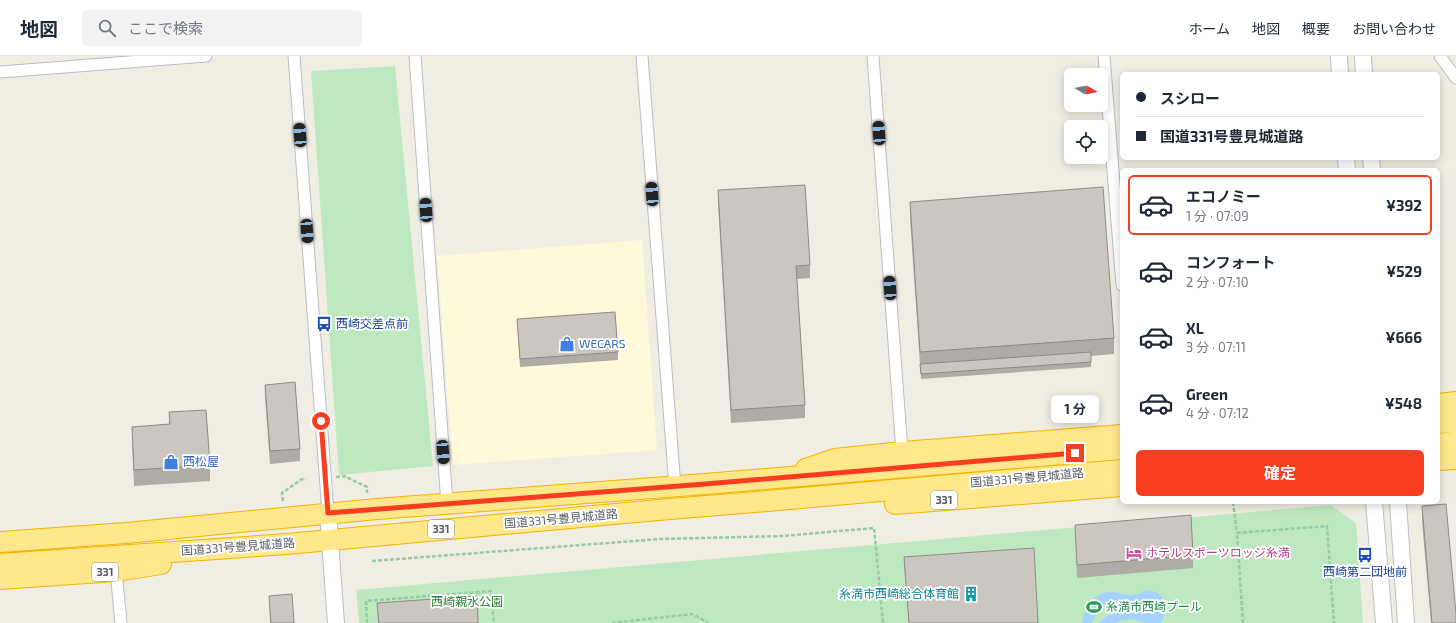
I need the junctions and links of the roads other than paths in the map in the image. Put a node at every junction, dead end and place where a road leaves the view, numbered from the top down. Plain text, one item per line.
1 (206, 56) edge
2 (294, 56) edge
3 (415, 56) edge
4 (642, 56) edge
5 (873, 56) edge
6 (1104, 56) edge
7 (1339, 56) edge
8 (1363, 56) edge
9 (1440, 56) edge
10 (78, 61) edge
11 (0, 72) edge
12 (1340, 72) edge
13 (1364, 72) edge
14 (1456, 78) edge
15 (1120, 260) edge
16 (1456, 402) edge
17 (1440, 404) edge
18 (1456, 422) edge
19 (1440, 423) edge
20 (1120, 435) edge
21 (1456, 442) edge
22 (1440, 444) edge
23 (1120, 449) edge
24 (902, 452) junction
25 (1456, 459) edge
26 (1440, 460) edge
27 (1120, 470) edge
28 (782, 478) junction
29 (1120, 486) edge
30 (675, 487) junction
31 (767, 501) junction
32 (447, 504) junction
33 (1374, 504) edge
34 (1398, 504) edge
35 (328, 513) junction
36 (0, 528) edge
37 (133, 532) junction
38 (330, 540) junction
39 (0, 542) edge
40 (207, 550) junction
41 (0, 564) edge
42 (116, 571) junction
43 (0, 579) edge
44 (121, 623) edge
45 (336, 623) edge
46 (1384, 623) edge
47 (1406, 623) edge

1 - 10 street
2 - 35 street
3 - 32 street
4 - 30 street
5 - 24 street
6 - 15 street
7 - 12 street
8 - 13 street
9 - 14 street
10 - 11 street
16 - 17 highway
18 - 19 highway
20 - 24 highway, 331
21 - 22 highway
23 - 28 highway, 国道331号豊見城道路 / 331
24 - 28 highway, 331
25 - 26 highway
27 - 31 highway, 国道331号豊見城道路 / 331
28 - 30 highway, 国道331号豊見城道路 / 331
29 - 31 highway, 331
30 - 32 highway, 国道331号豊見城道路 / 331
31 - 38 highway, 国道331号豊見城道路 / 331
32 - 35 highway, 国道331号豊見城道路 / 331
33 - 46 street
34 - 47 street
35 - 37 highway, 国道331号豊見城道路 / 331
35 - 38 street
36 - 37 highway, 331
37 - 39 highway, 国道331号豊見城道路 / 331
38 - 40 highway, 国道331号豊見城道路 / 331
38 - 45 street
40 - 41 highway, 国道331号豊見城道路 / 331
40 - 42 highway, 331
42 - 43 highway, 331
42 - 44 street

